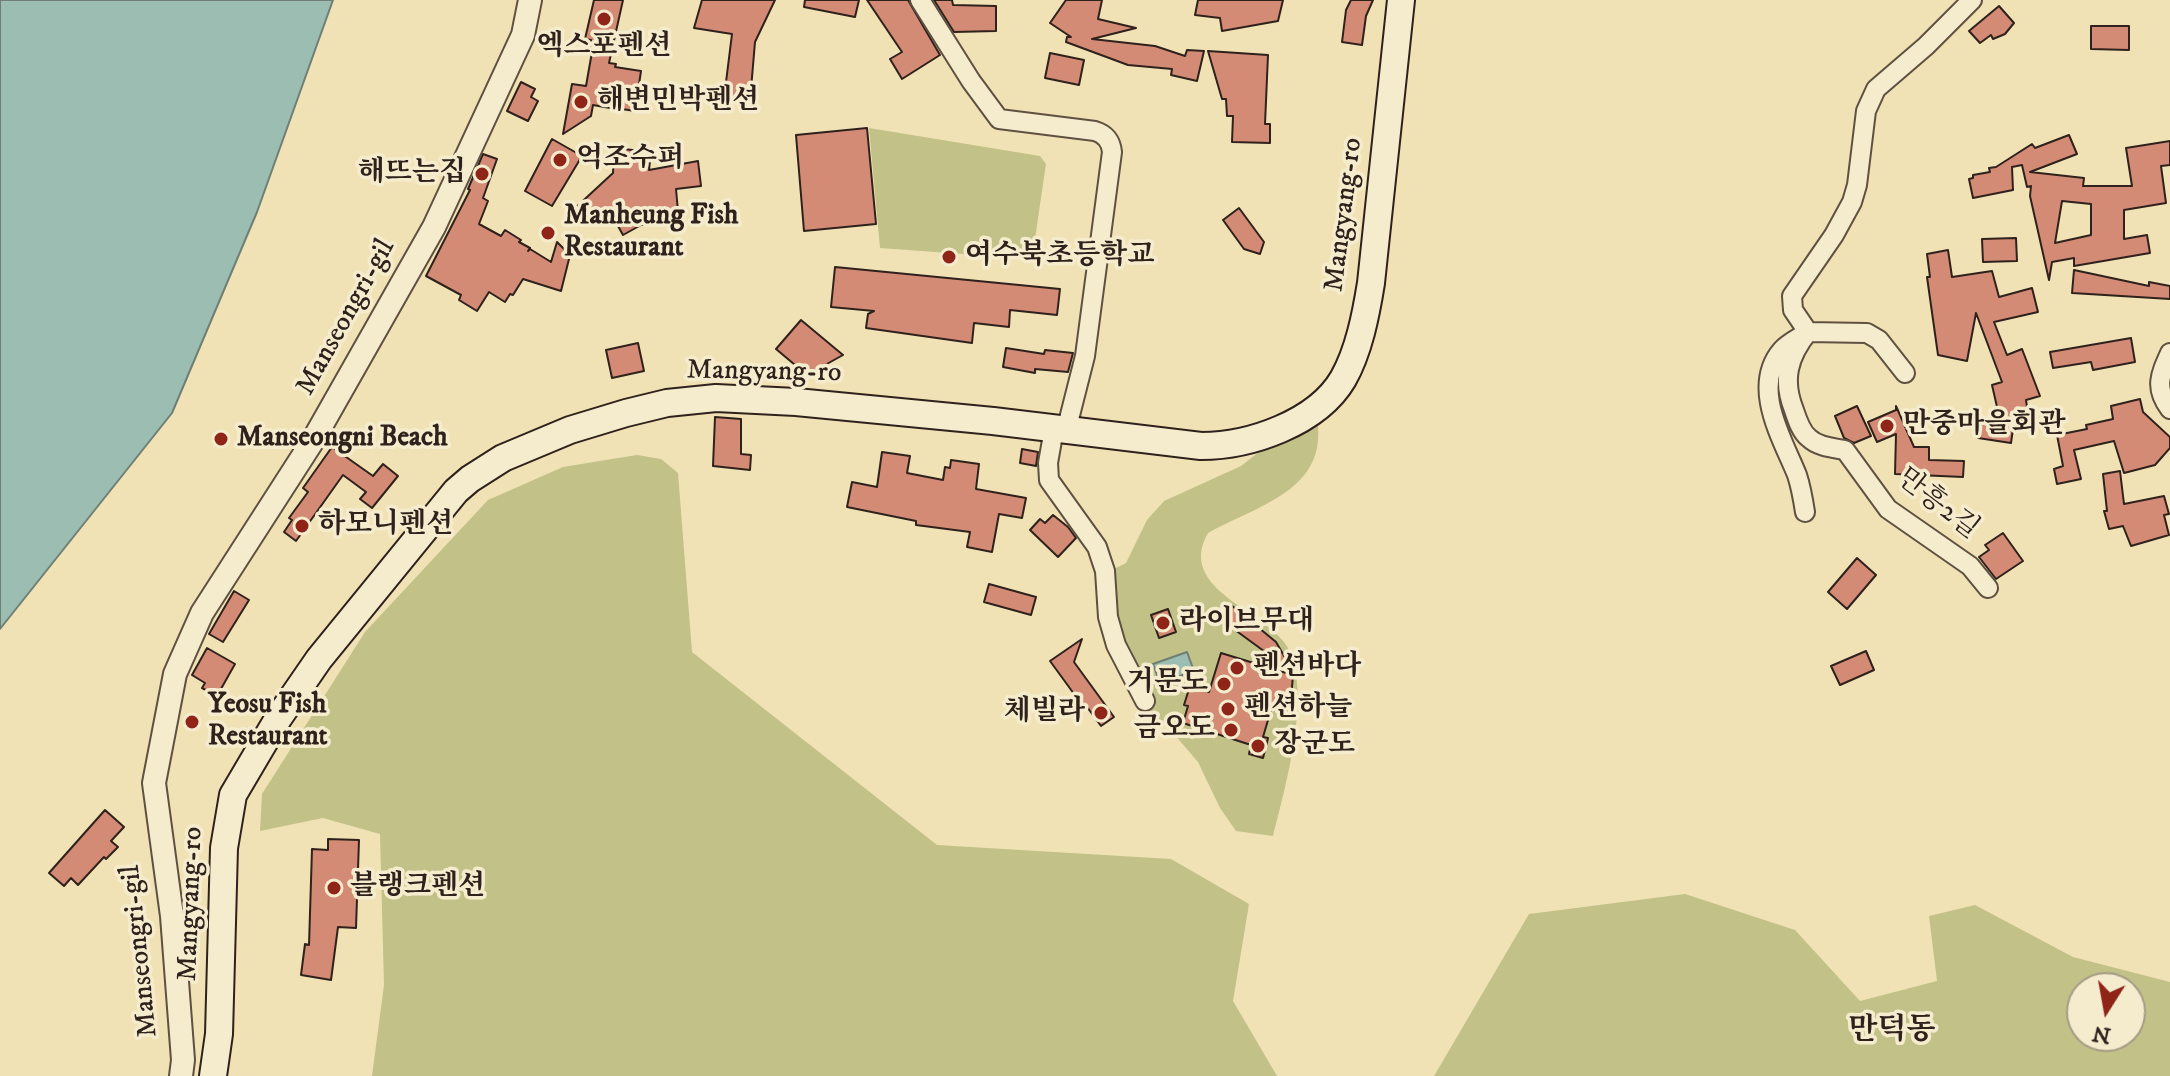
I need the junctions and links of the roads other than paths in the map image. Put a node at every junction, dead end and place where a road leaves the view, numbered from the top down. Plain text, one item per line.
1 (530, 0) edge
2 (920, 0) edge
3 (1401, 0) edge
4 (1972, 0) edge
5 (1808, 332) junction
6 (2170, 353) edge
7 (1905, 373) dead end
8 (2170, 409) edge
9 (1060, 430) junction
10 (1805, 512) dead end
11 (1988, 588) dead end
12 (1145, 701) dead end
13 (181, 1076) edge
14 (213, 1076) edge

1 - 13 street, Manseongri-gil
2 - 9 street
3 - 9 main road, Mangyang-ro
4 - 5 street
5 - 7 street
5 - 10 street
5 - 11 street, 만흥2길
6 - 8 street
9 - 12 street
9 - 14 main road, Mangyang-ro

